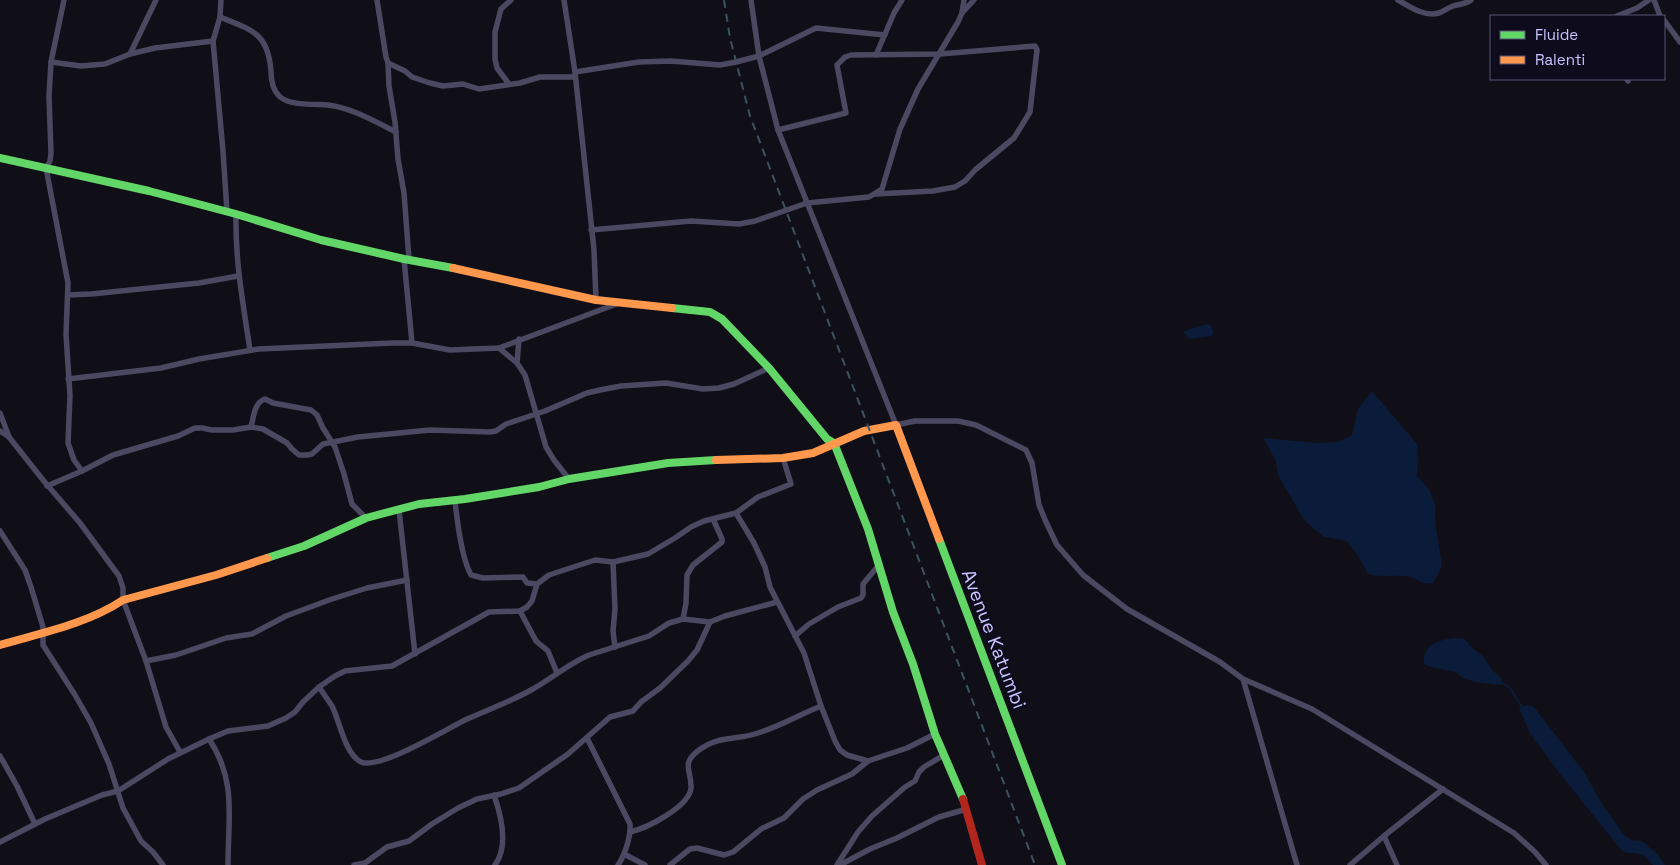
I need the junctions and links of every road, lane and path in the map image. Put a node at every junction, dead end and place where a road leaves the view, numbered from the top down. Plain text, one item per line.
1 (64, 0) edge
2 (156, 0) edge
3 (221, 0) edge
4 (377, 0) edge
5 (511, 0) edge
6 (564, 0) edge
7 (751, 0) edge
8 (902, 0) edge
9 (964, 0) edge
10 (974, 0) edge
11 (1398, 0) edge
12 (1471, 0) edge
13 (1649, 0) edge
14 (1654, 0) edge
15 (962, 13) junction
16 (1620, 15) edge
17 (1660, 15) edge
18 (220, 17) junction
19 (1665, 21) edge
20 (885, 35) junction
21 (213, 41) junction
22 (1680, 42) edge
23 (130, 54) junction
24 (940, 54) junction
25 (876, 55) junction
26 (759, 56) junction
27 (51, 62) junction
28 (388, 63) junction
29 (575, 74) junction
30 (509, 84) junction
31 (778, 130) junction
32 (396, 132) junction
33 (0, 158) edge
34 (46, 168) junction
35 (876, 194) junction
36 (807, 203) junction
37 (227, 212) junction
38 (236, 214) junction
39 (591, 230) junction
40 (407, 259) junction
41 (238, 276) junction
42 (68, 295) junction
43 (596, 300) junction
44 (621, 303) junction
45 (519, 339) junction
46 (412, 343) junction
47 (499, 348) junction
48 (250, 350) junction
49 (517, 363) junction
50 (769, 368) junction
51 (68, 380) junction
52 (0, 413) edge
53 (537, 414) junction
54 (896, 424) junction
55 (252, 427) junction
56 (0, 431) edge
57 (9, 437) junction
58 (332, 442) junction
59 (834, 443) junction
60 (782, 458) junction
61 (74, 460) junction
62 (82, 471) junction
63 (72, 475) junction
64 (569, 479) junction
65 (47, 486) junction
66 (455, 500) junction
67 (399, 510) junction
68 (736, 513) junction
69 (366, 518) junction
70 (713, 519) junction
71 (0, 531) edge
72 (613, 562) junction
73 (878, 566) junction
74 (407, 580) junction
75 (537, 584) junction
76 (123, 600) junction
77 (777, 602) junction
78 (520, 611) junction
79 (683, 619) junction
80 (710, 622) junction
81 (43, 633) junction
82 (795, 636) junction
83 (0, 645) edge
84 (616, 647) junction
85 (415, 654) junction
86 (146, 661) junction
87 (557, 673) junction
88 (1243, 679) junction
89 (319, 687) junction
90 (821, 706) junction
91 (935, 734) junction
92 (587, 738) junction
93 (210, 739) junction
94 (180, 752) junction
95 (0, 756) edge
96 (944, 756) junction
97 (868, 761) junction
98 (1443, 789) junction
99 (118, 791) junction
100 (494, 795) junction
101 (967, 809) junction
102 (35, 824) junction
103 (630, 832) junction
104 (1384, 836) junction
105 (0, 842) edge
106 (624, 854) junction
107 (372, 858) junction
108 (163, 865) edge
109 (228, 865) edge
110 (354, 865) edge
111 (375, 865) edge
112 (495, 865) edge
113 (618, 865) edge
114 (644, 865) edge
115 (670, 865) edge
116 (839, 865) edge
117 (982, 865) edge
118 (1062, 865) edge
119 (1298, 865) edge
120 (1350, 865) edge
121 (1397, 865) edge
122 (1546, 865) edge

1 - 27 street
2 - 23 street
3 - 18 street
4 - 28 street
5 - 30 street
6 - 29 street
7 - 26 street
8 - 20 street
9 - 15 street
10 - 15 street
11 - 12 street
13 - 16 street
14 - 17 street
15 - 24 street
18 - 21 street
18 - 32 street
19 - 22 street
20 - 25 street
20 - 26 street
21 - 23 street
21 - 37 street
23 - 27 street
24 - 25 street
24 - 35 street
24 - 35 street
25 - 31 street
26 - 29 street
26 - 31 street
27 - 34 street
28 - 30 street
28 - 32 street
29 - 30 street
29 - 39 street
31 - 36 street
32 - 40 street
33 - 34 street
34 - 37 street
34 - 42 street
35 - 36 street
36 - 39 street
36 - 54 street
37 - 38 street
38 - 40 street
38 - 41 street
39 - 43 street
40 - 43 street
40 - 46 street
41 - 42 street
41 - 48 street
42 - 51 street
43 - 44 street
44 - 45 street
44 - 50 street
45 - 47 street
45 - 49 street
46 - 47 street
46 - 48 street
47 - 49 street
48 - 51 street
49 - 53 street
50 - 53 street
50 - 59 street
51 - 61 street
52 - 57 street
53 - 58 street
53 - 64 street
54 - 59 street
54 - 88 street
54 - 118 street, Avenue Katumbi
55 - 58 street
55 - 58 street
55 - 62 street
56 - 57 street
57 - 65 street
58 - 69 street
59 - 60 street
59 - 73 street
60 - 64 street
60 - 68 street
61 - 62 street
61 - 63 street
62 - 63 street
63 - 65 street
64 - 66 street
65 - 76 street
66 - 67 street
66 - 75 street
67 - 69 street
67 - 74 street
68 - 70 street
68 - 77 street
69 - 76 street
70 - 72 street
70 - 79 street
71 - 81 street
72 - 75 street
72 - 84 street
73 - 82 street
73 - 91 street
74 - 85 street
74 - 86 street
75 - 78 street
76 - 81 street
76 - 86 street
77 - 80 street
77 - 82 street
78 - 85 street
78 - 87 street
79 - 80 street
79 - 84 street
80 - 92 street
81 - 83 street
81 - 99 street
82 - 90 street
84 - 87 street
85 - 89 street
86 - 94 street
87 - 89 street
88 - 98 street
88 - 119 street
89 - 93 street
90 - 97 street
90 - 103 street
91 - 96 street
91 - 97 street
92 - 100 street
92 - 103 street
93 - 94 street
93 - 109 street
94 - 99 street
95 - 102 street
96 - 101 street
96 - 116 street
97 - 115 street
98 - 104 street
98 - 122 street
99 - 102 street
99 - 108 street
100 - 107 street
100 - 112 street
101 - 116 street
101 - 117 street
102 - 105 street
103 - 106 street
104 - 120 street
104 - 121 street
106 - 113 street
106 - 114 street
107 - 110 street
107 - 111 street

